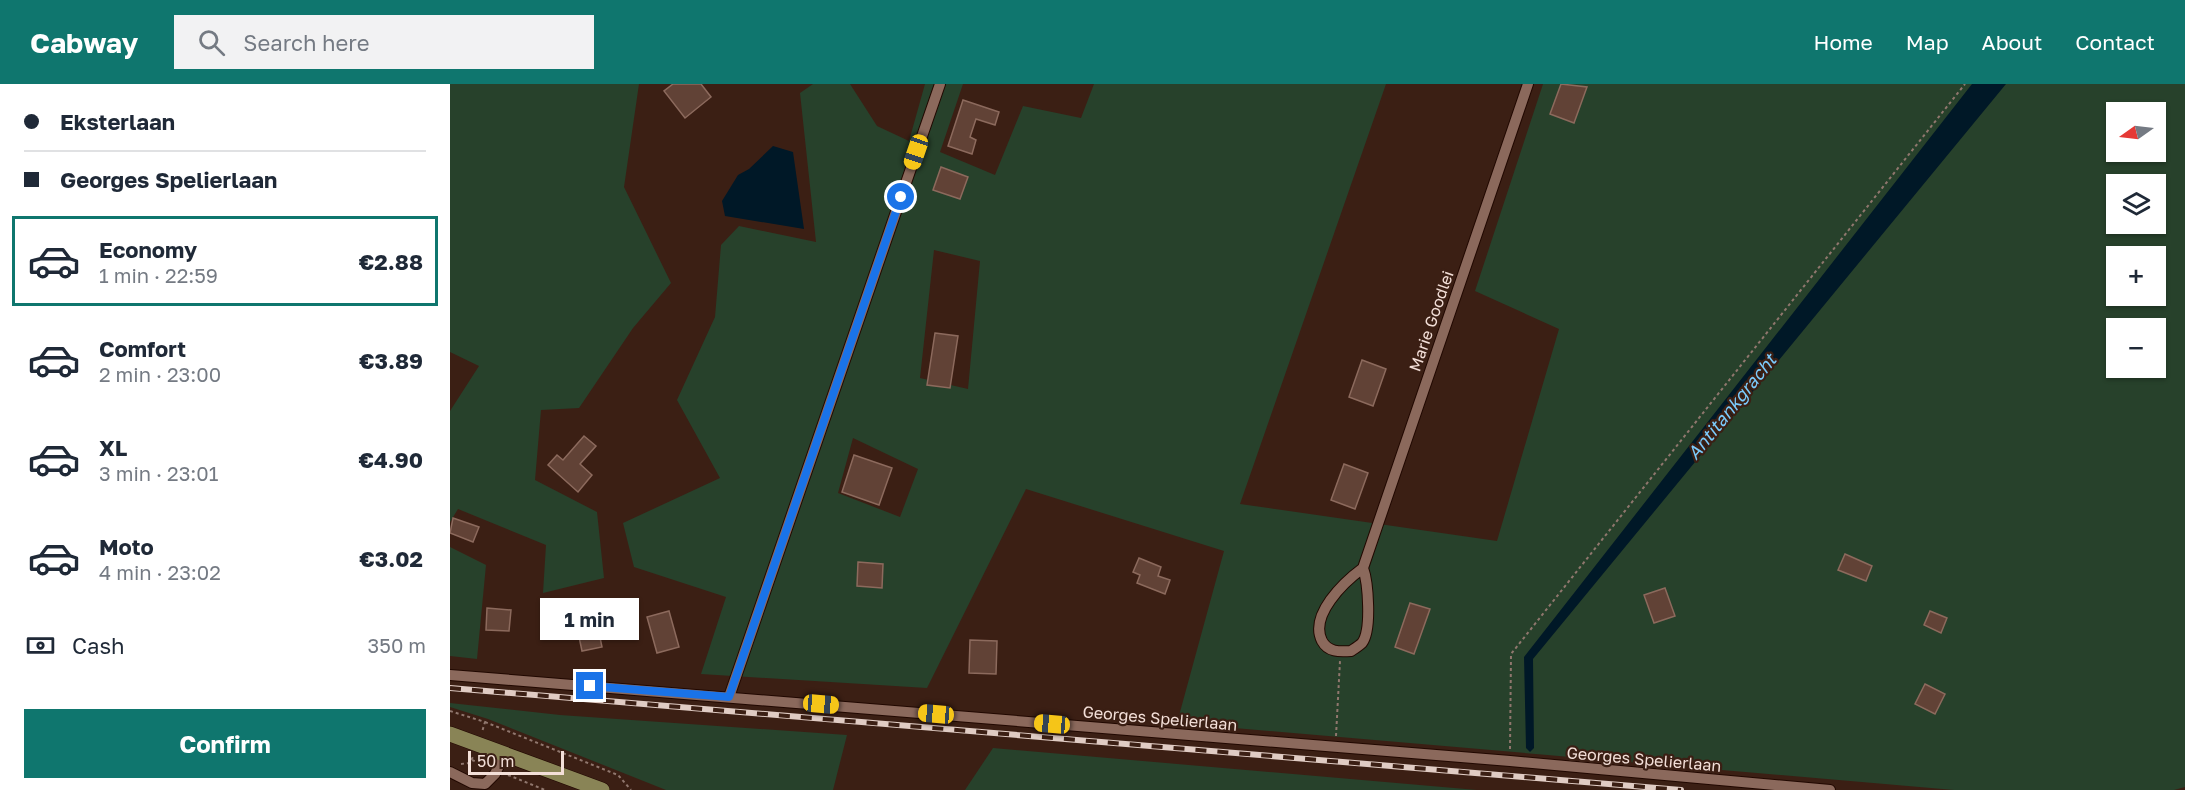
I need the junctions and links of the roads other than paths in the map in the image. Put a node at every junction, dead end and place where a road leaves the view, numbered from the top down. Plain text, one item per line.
1 (940, 84) edge
2 (1528, 84) edge
3 (1363, 568) junction
4 (450, 675) edge
5 (729, 697) junction
6 (450, 734) edge
7 (504, 754) junction
8 (453, 767) edge
9 (602, 790) edge
10 (1830, 790) edge

1 - 5 street
2 - 3 street, Marie Goodlei
3 - 3 street, Marie Goodlei
4 - 5 street, Georges Spelierlaan
5 - 10 street, Georges Spelierlaan
6 - 7 main road
7 - 8 street
7 - 9 main road

